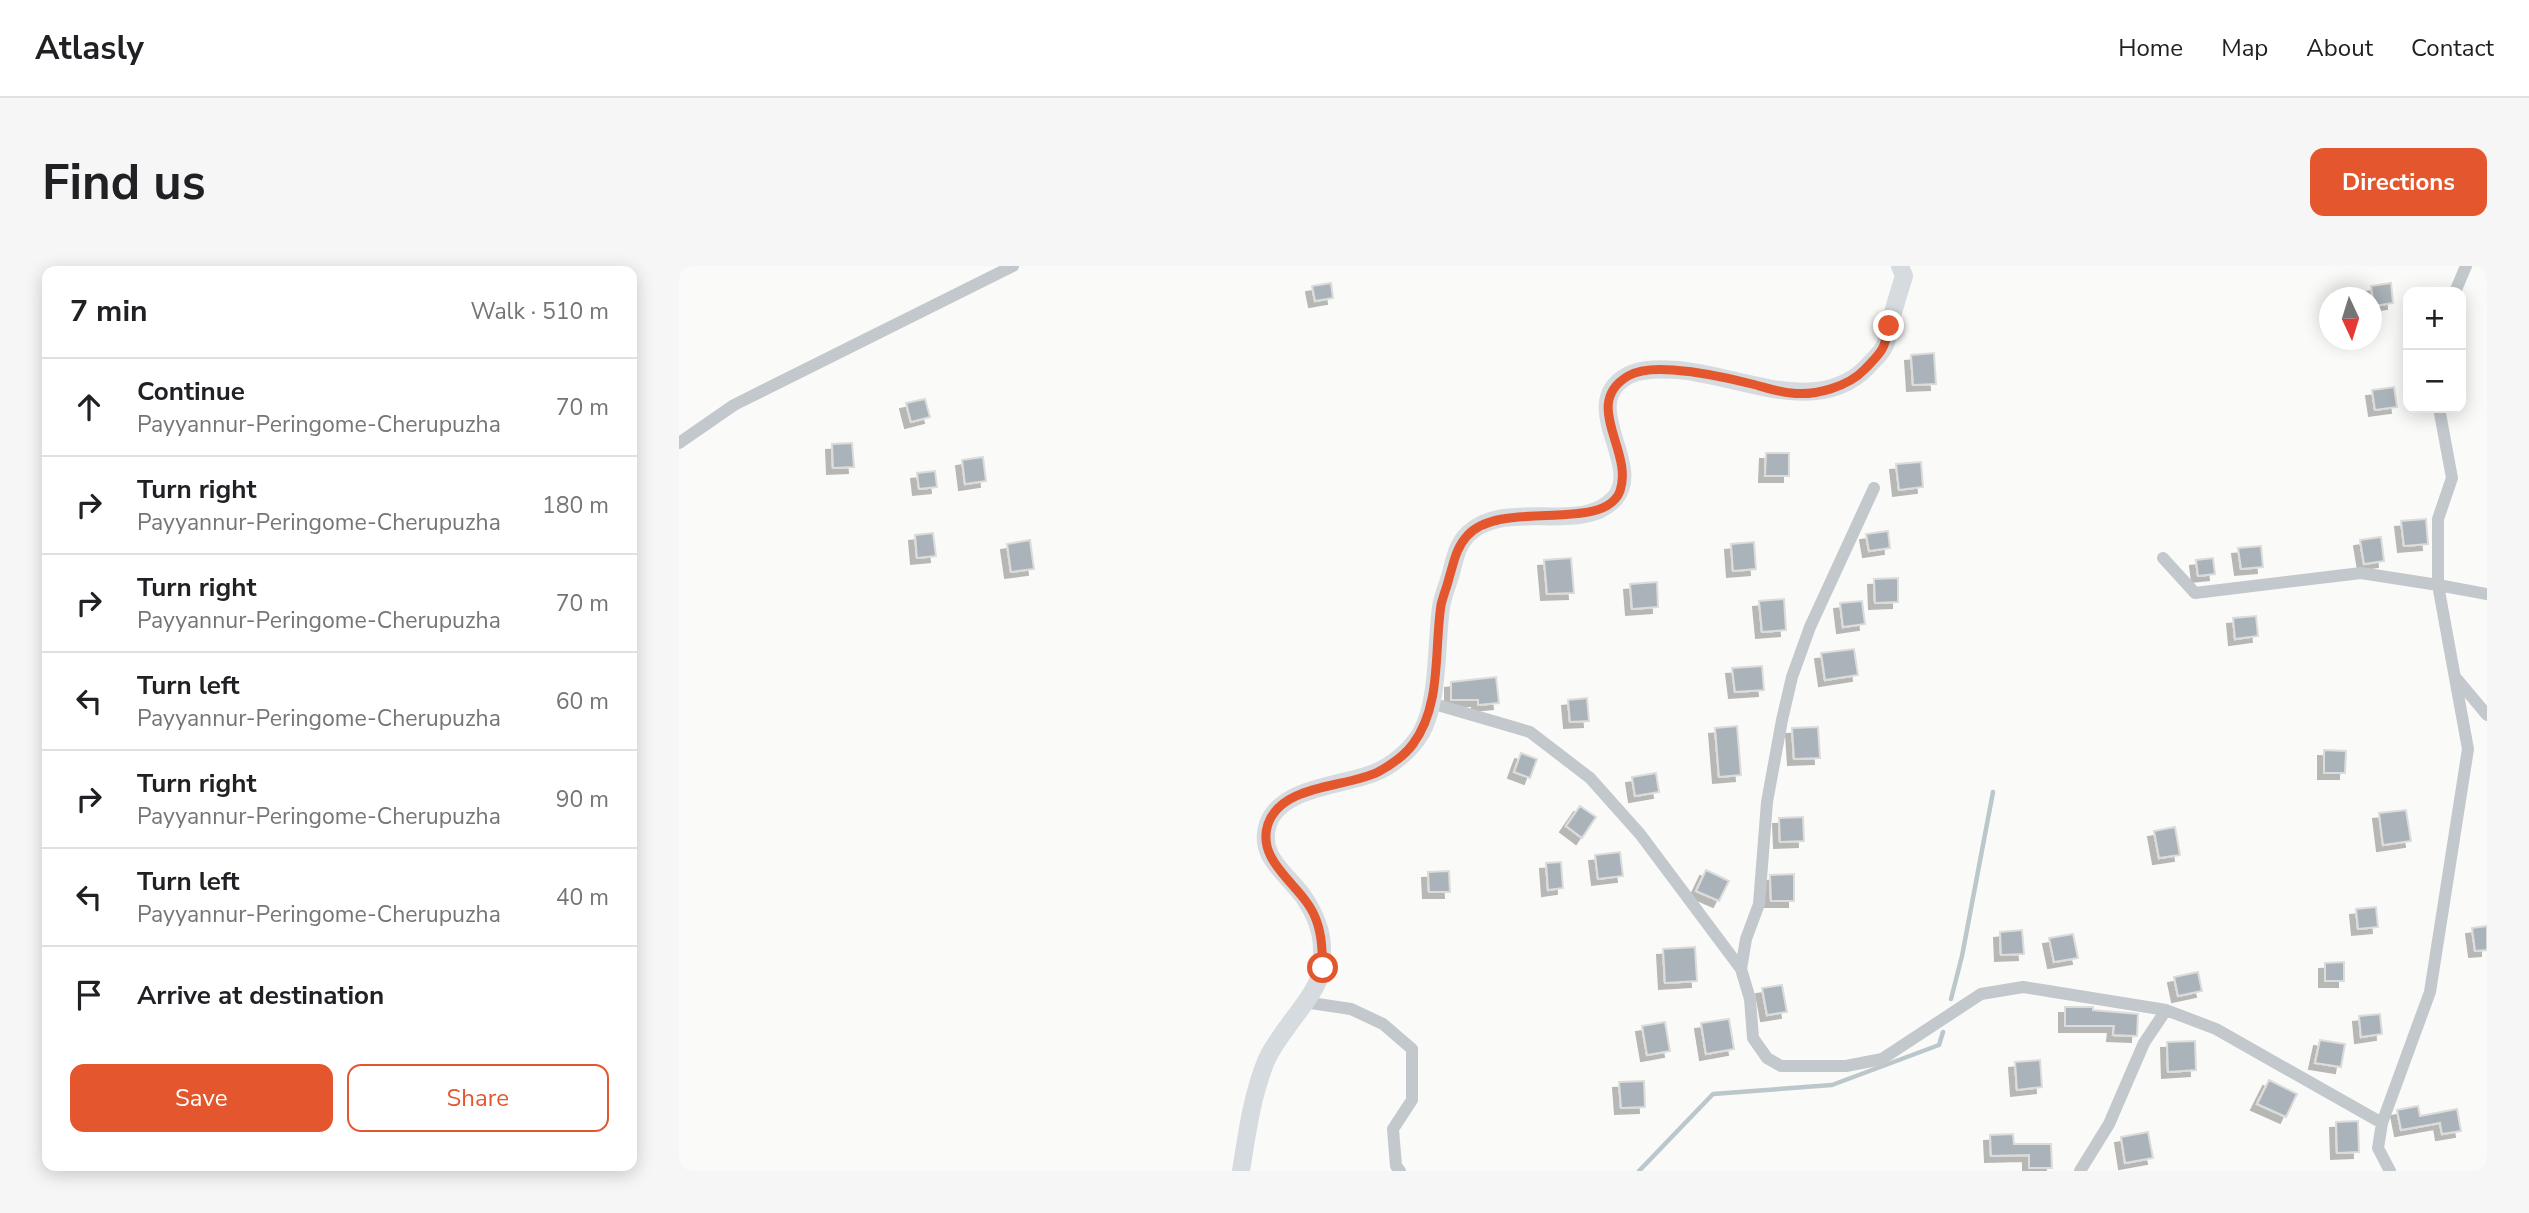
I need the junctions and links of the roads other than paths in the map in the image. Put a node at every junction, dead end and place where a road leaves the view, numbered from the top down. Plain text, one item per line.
1 (1013, 266) edge
2 (1900, 266) edge
3 (2466, 266) edge
4 (2457, 287) edge
5 (2440, 413) edge
6 (679, 443) edge
7 (1874, 488) dead end
8 (2163, 558) dead end
9 (2438, 585) junction
10 (2487, 594) edge
11 (2455, 677) junction
12 (1431, 704) junction
13 (2487, 715) edge
14 (1741, 969) junction
15 (1304, 1002) junction
16 (2166, 1010) junction
17 (2382, 1123) junction
18 (1241, 1171) edge
19 (1400, 1171) edge
20 (2080, 1171) edge
21 (2390, 1171) edge

1 - 6 street
2 - 12 main road
3 - 4 street
5 - 9 street
7 - 14 street
8 - 9 street
9 - 10 street
9 - 11 street
11 - 13 street
11 - 17 street
12 - 14 street
12 - 15 main road
14 - 16 street
15 - 18 main road
15 - 19 street
16 - 17 street
16 - 20 street
17 - 21 street

